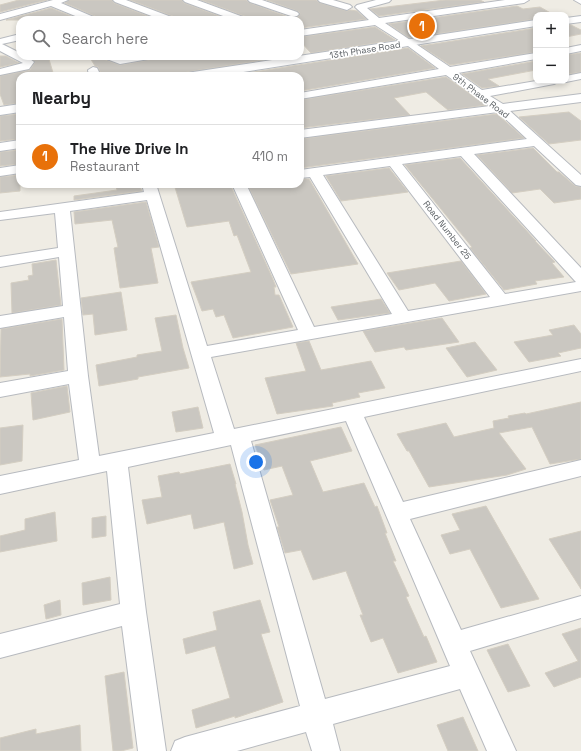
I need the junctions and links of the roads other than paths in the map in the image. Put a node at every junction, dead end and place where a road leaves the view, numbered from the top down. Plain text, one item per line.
1 (63, 0) edge
2 (190, 0) edge
3 (253, 0) edge
4 (323, 0) edge
5 (386, 0) edge
6 (524, 0) edge
7 (124, 1) edge
8 (52, 3) junction
9 (346, 7) dead end
10 (10, 14) junction
11 (294, 14) dead end
12 (0, 16) edge
13 (83, 16) edge
14 (161, 16) edge
15 (232, 16) edge
16 (16, 17) edge
17 (581, 17) edge
18 (569, 19) edge
19 (377, 22) junction
20 (533, 24) edge
21 (304, 32) edge
22 (16, 38) edge
23 (0, 42) edge
24 (411, 45) junction
25 (0, 47) edge
26 (581, 48) edge
27 (569, 50) edge
28 (16, 55) edge
29 (533, 57) edge
30 (25, 60) edge
31 (448, 71) junction
32 (0, 72) edge
33 (221, 72) edge
34 (242, 72) edge
35 (581, 76) edge
36 (569, 78) edge
37 (537, 84) edge
38 (480, 94) junction
39 (304, 95) edge
40 (581, 98) edge
41 (566, 100) junction
42 (16, 104) edge
43 (0, 106) edge
44 (500, 108) junction
45 (16, 109) edge
46 (0, 111) edge
47 (581, 111) edge
48 (304, 133) edge
49 (537, 142) junction
50 (16, 145) edge
51 (0, 147) edge
52 (463, 152) junction
53 (393, 160) junction
54 (16, 170) edge
55 (0, 172) edge
56 (307, 173) edge
57 (581, 182) edge
58 (241, 188) edge
59 (151, 190) edge
60 (62, 208) junction
61 (0, 216) edge
62 (66, 251) junction
63 (0, 262) edge
64 (581, 278) edge
65 (581, 286) edge
66 (501, 300) junction
67 (71, 310) junction
68 (403, 317) junction
69 (0, 322) edge
70 (308, 333) junction
71 (200, 353) junction
72 (581, 365) edge
73 (78, 376) junction
74 (0, 390) edge
75 (352, 412) junction
76 (232, 437) junction
77 (117, 461) junction
78 (90, 466) junction
79 (581, 468) edge
80 (0, 485) edge
81 (396, 513) junction
82 (581, 607) edge
83 (133, 612) junction
84 (454, 644) junction
85 (0, 646) edge
86 (467, 674) junction
87 (316, 715) junction
88 (152, 751) edge
89 (185, 751) edge
90 (326, 751) edge
91 (502, 751) edge

1 - 8 street
2 - 15 street
3 - 11 street
4 - 9 street
5 - 19 street, 9th Phase Road
6 - 19 street
7 - 14 street
8 - 10 street
8 - 13 street
10 - 12 street
10 - 16 street
17 - 18 street
19 - 21 street
19 - 24 street, 9th Phase Road
20 - 24 street, 13th Phase Road
22 - 23 street
24 - 31 street, 9th Phase Road
24 - 33 street, 13th Phase Road
24 - 34 street, 13th Phase Road
25 - 28 street
26 - 27 street
29 - 31 street
30 - 32 street
31 - 38 street, 9th Phase Road
31 - 39 street
35 - 36 street
37 - 38 street
38 - 44 street, 9th Phase Road
40 - 41 street
41 - 44 street
41 - 47 street
42 - 43 street
44 - 48 street
44 - 49 street, 9th Phase Road
45 - 46 street
49 - 52 street
49 - 57 street, 9th Phase Road
50 - 51 street
52 - 53 street
52 - 64 street
53 - 56 street
53 - 66 street, Road Number 25
54 - 55 street
56 - 68 street
58 - 70 street
59 - 60 street
59 - 71 street
60 - 61 street
60 - 62 street
62 - 63 street
62 - 67 street
65 - 66 street
66 - 68 street
67 - 69 street
67 - 73 street
68 - 70 street
70 - 71 street
71 - 76 street
72 - 75 street
73 - 74 street
73 - 78 street
75 - 76 street
75 - 81 street
76 - 77 street
76 - 87 street
77 - 78 street
77 - 83 street
78 - 80 street
79 - 81 street
81 - 84 street
82 - 84 street
83 - 85 street
83 - 88 street
84 - 86 street
86 - 87 street
86 - 91 street
87 - 89 street
87 - 90 street

